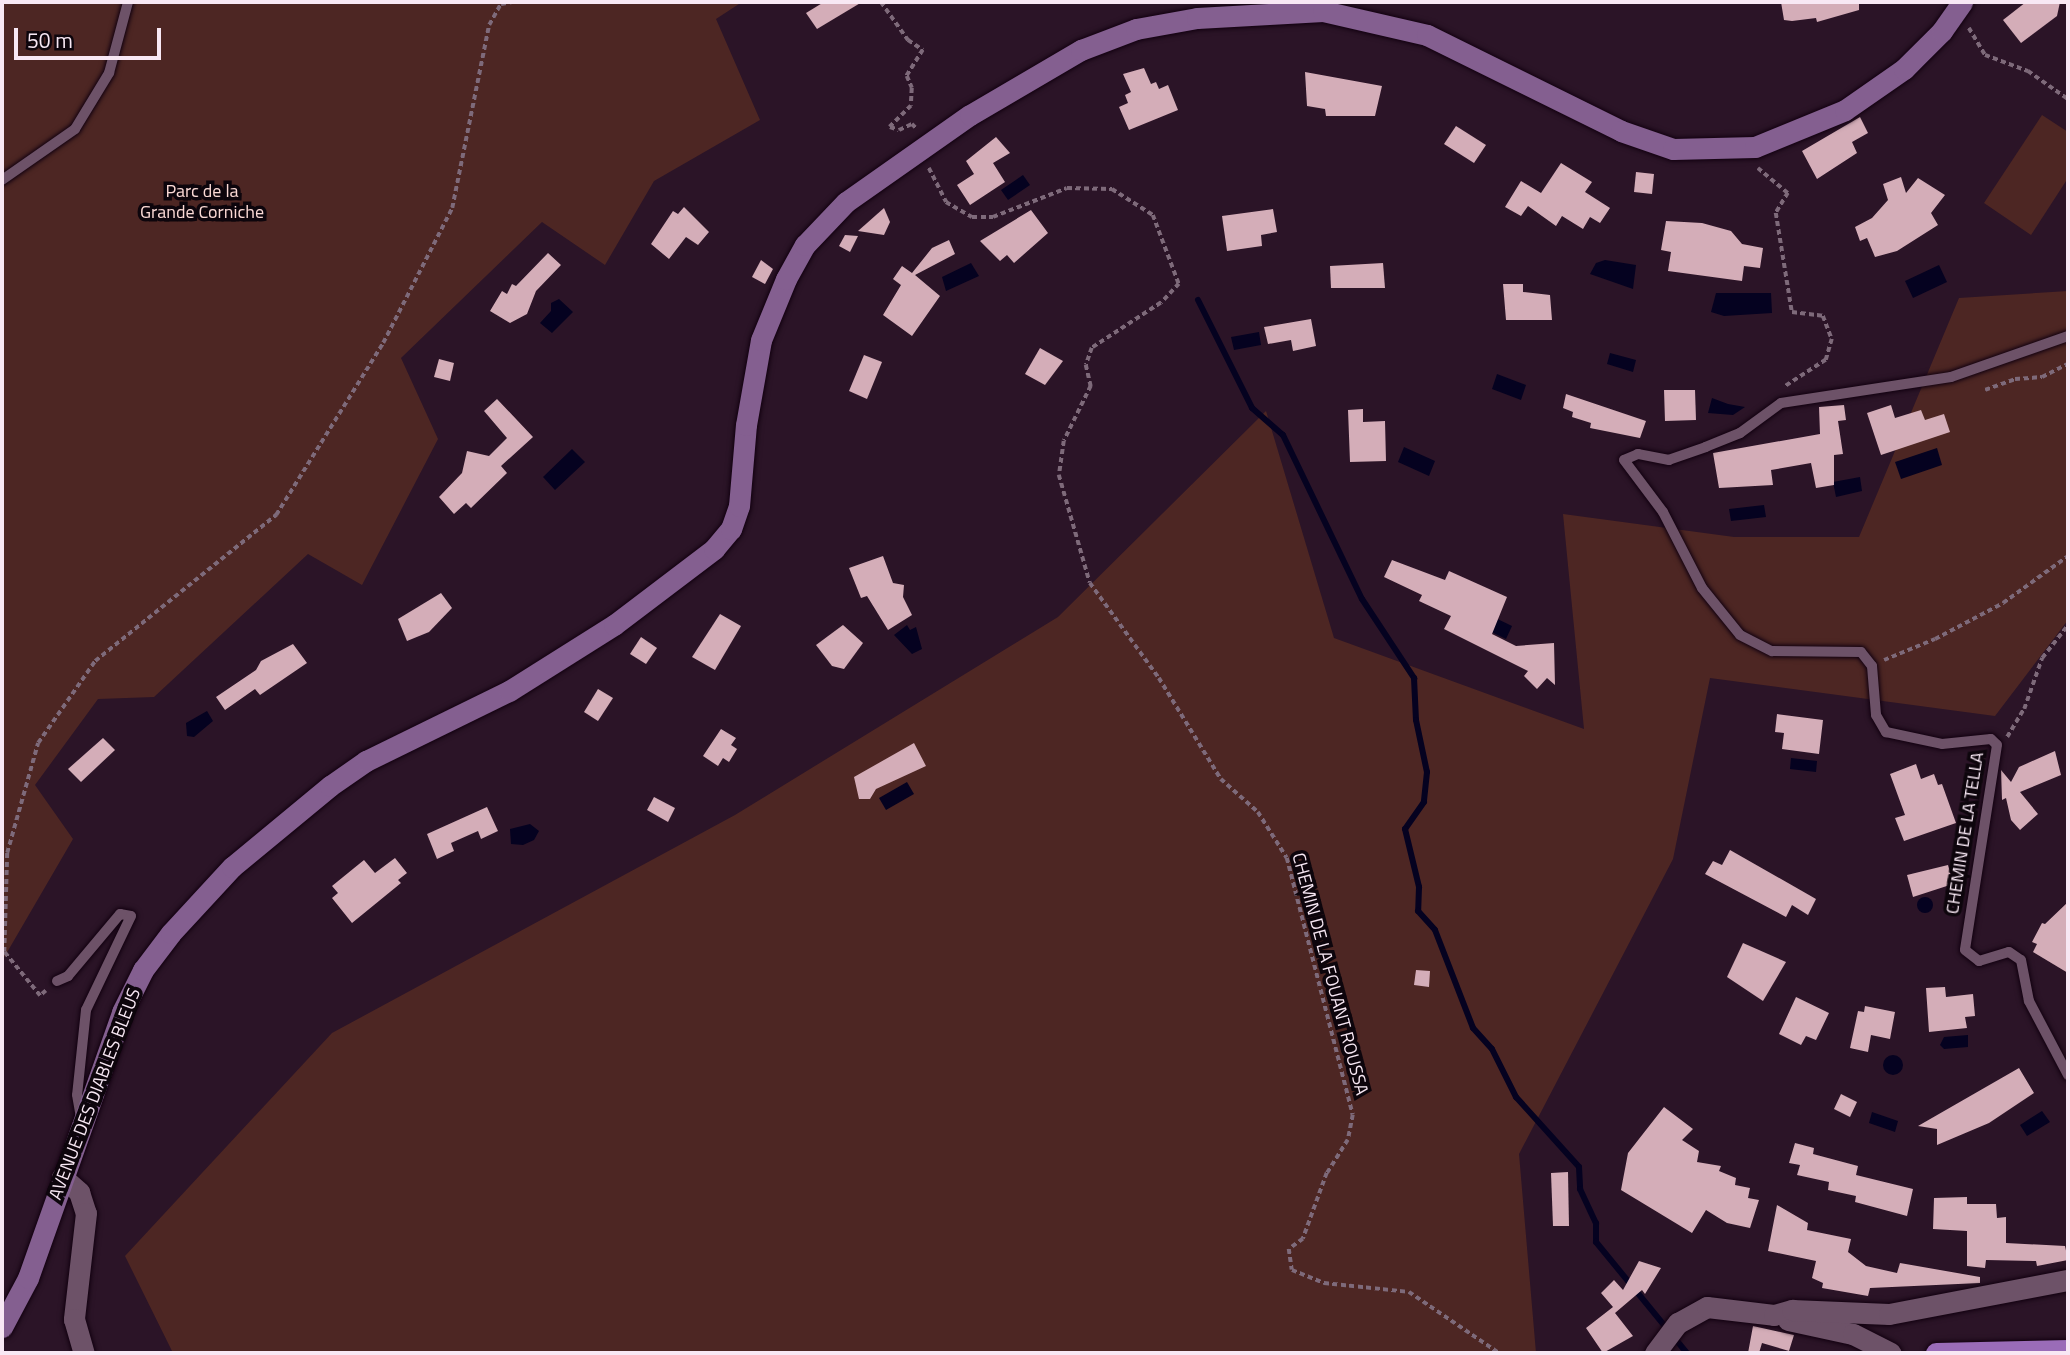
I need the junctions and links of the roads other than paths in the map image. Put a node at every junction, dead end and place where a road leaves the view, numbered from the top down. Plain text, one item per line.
1 (128, 2) edge
2 (1958, 7) edge
3 (2, 180) edge
4 (2068, 336) edge
5 (57, 981) road end
6 (2068, 1075) edge
7 (82, 1122) junction
8 (62, 1177) junction
9 (2068, 1280) edge
10 (1774, 1315) junction
11 (2, 1327) edge
12 (1659, 1346) edge
13 (2068, 1350) edge
14 (84, 1353) edge
15 (1891, 1353) edge
16 (1936, 1353) edge

1 - 3 lane
2 - 7 main road, AVENUE DES DIABLES BLEUS
4 - 6 lane, CHEMIN DE LA TELLA
5 - 7 lane
7 - 8 main road, AVENUE DES DIABLES BLEUS
8 - 11 main road, AVENUE DES DIABLES BLEUS
8 - 14 street
9 - 10 street
10 - 12 street
10 - 15 street
13 - 16 main road

